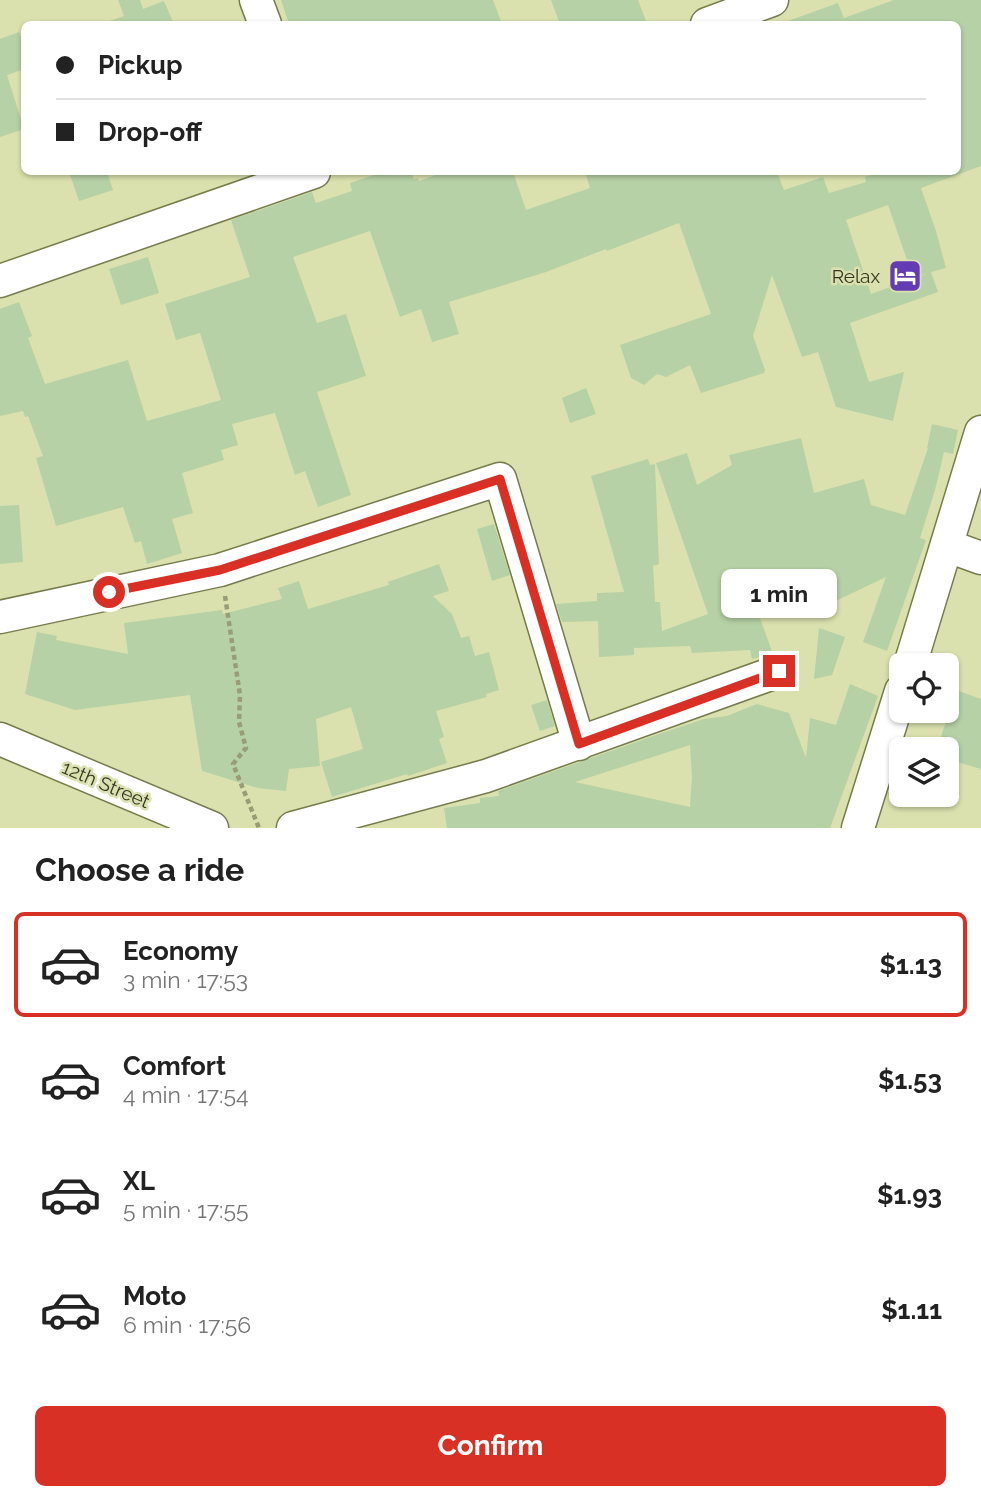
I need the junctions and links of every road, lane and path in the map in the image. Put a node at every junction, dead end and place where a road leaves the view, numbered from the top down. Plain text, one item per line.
1 (256, 0) edge
2 (772, 0) edge
3 (264, 21) edge
4 (715, 21) edge
5 (305, 175) edge
6 (0, 281) edge
7 (981, 432) edge
8 (947, 546) junction
9 (981, 558) edge
10 (220, 570) junction
11 (0, 617) edge
12 (914, 653) edge
13 (779, 671) dead end
14 (891, 723) edge
15 (0, 739) edge
16 (579, 744) junction
17 (212, 828) edge
18 (259, 828) edge
19 (293, 828) edge
20 (858, 828) edge

1 - 3 street
2 - 4 street
5 - 6 street
7 - 8 street
8 - 9 street
8 - 12 street
10 - 11 street
10 - 16 street
10 - 18 path
13 - 16 street
14 - 20 street
15 - 17 street, 12th Street
16 - 19 street

